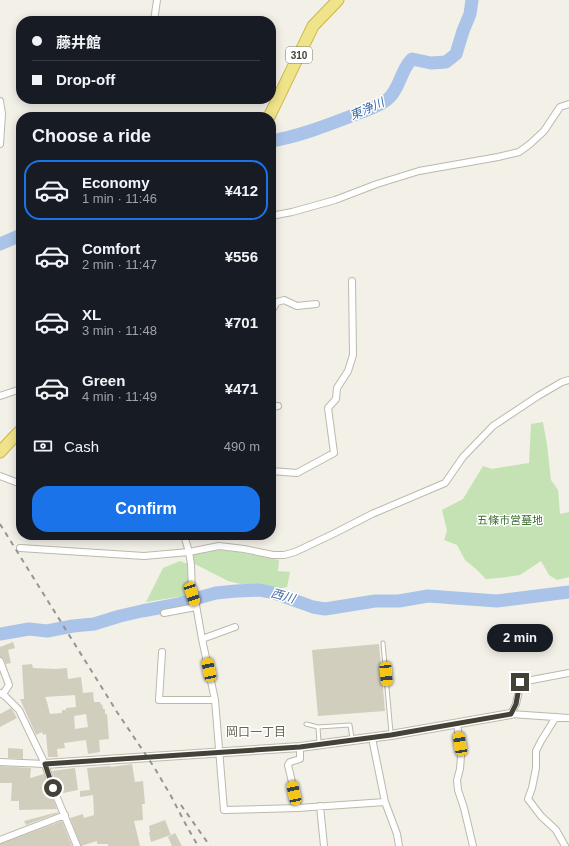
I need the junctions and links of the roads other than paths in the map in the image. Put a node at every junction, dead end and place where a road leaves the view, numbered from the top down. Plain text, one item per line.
1 (158, 0) edge
2 (338, 0) edge
3 (155, 16) edge
4 (0, 101) edge
5 (276, 102) edge
6 (569, 104) edge
7 (0, 144) edge
8 (276, 215) edge
9 (352, 281) dead end
10 (276, 304) edge
11 (316, 304) dead end
12 (569, 380) edge
13 (16, 391) edge
14 (0, 396) edge
15 (16, 435) edge
16 (0, 452) edge
17 (276, 471) edge
18 (0, 476) edge
19 (16, 482) edge
20 (185, 540) edge
21 (20, 548) dead end
22 (189, 552) junction
23 (196, 606) junction
24 (164, 613) dead end
25 (235, 626) dead end
26 (202, 639) junction
27 (383, 643) dead end
28 (162, 652) dead end
29 (0, 661) edge
30 (569, 673) edge
31 (2, 696) edge
32 (215, 700) junction
33 (511, 714) junction
34 (556, 717) junction
35 (569, 718) edge
36 (306, 724) dead end
37 (457, 724) junction
38 (318, 727) junction
39 (391, 735) junction
40 (372, 738) junction
41 (352, 741) junction
42 (319, 745) junction
43 (300, 747) junction
44 (219, 753) junction
45 (0, 762) edge
46 (45, 764) junction
47 (385, 802) junction
48 (320, 806) junction
49 (298, 808) junction
50 (65, 816) junction
51 (0, 840) edge
52 (77, 846) edge
53 (324, 846) edge
54 (399, 846) edge
55 (473, 846) edge
56 (564, 846) edge

1 - 3 street
2 - 5 highway, 310
4 - 7 street
6 - 8 street
9 - 17 street
10 - 11 street
12 - 22 street
13 - 14 street
15 - 16 highway
18 - 19 street
20 - 22 street
21 - 22 street
22 - 23 street
23 - 24 street
23 - 26 street
25 - 26 street
26 - 32 street
27 - 39 lane
28 - 32 street
29 - 31 street
30 - 33 street
31 - 46 street
32 - 44 street
33 - 34 street
33 - 37 street
34 - 35 street
34 - 56 street
36 - 38 lane
37 - 39 street
37 - 55 street
38 - 41 lane
38 - 42 lane
39 - 40 street
40 - 41 street
40 - 47 street
41 - 42 street
42 - 43 street
43 - 44 street
43 - 49 street
44 - 46 street
44 - 49 street
45 - 46 street
46 - 50 street
47 - 48 street
47 - 54 street
48 - 49 street
48 - 53 street
50 - 51 street
50 - 52 street

